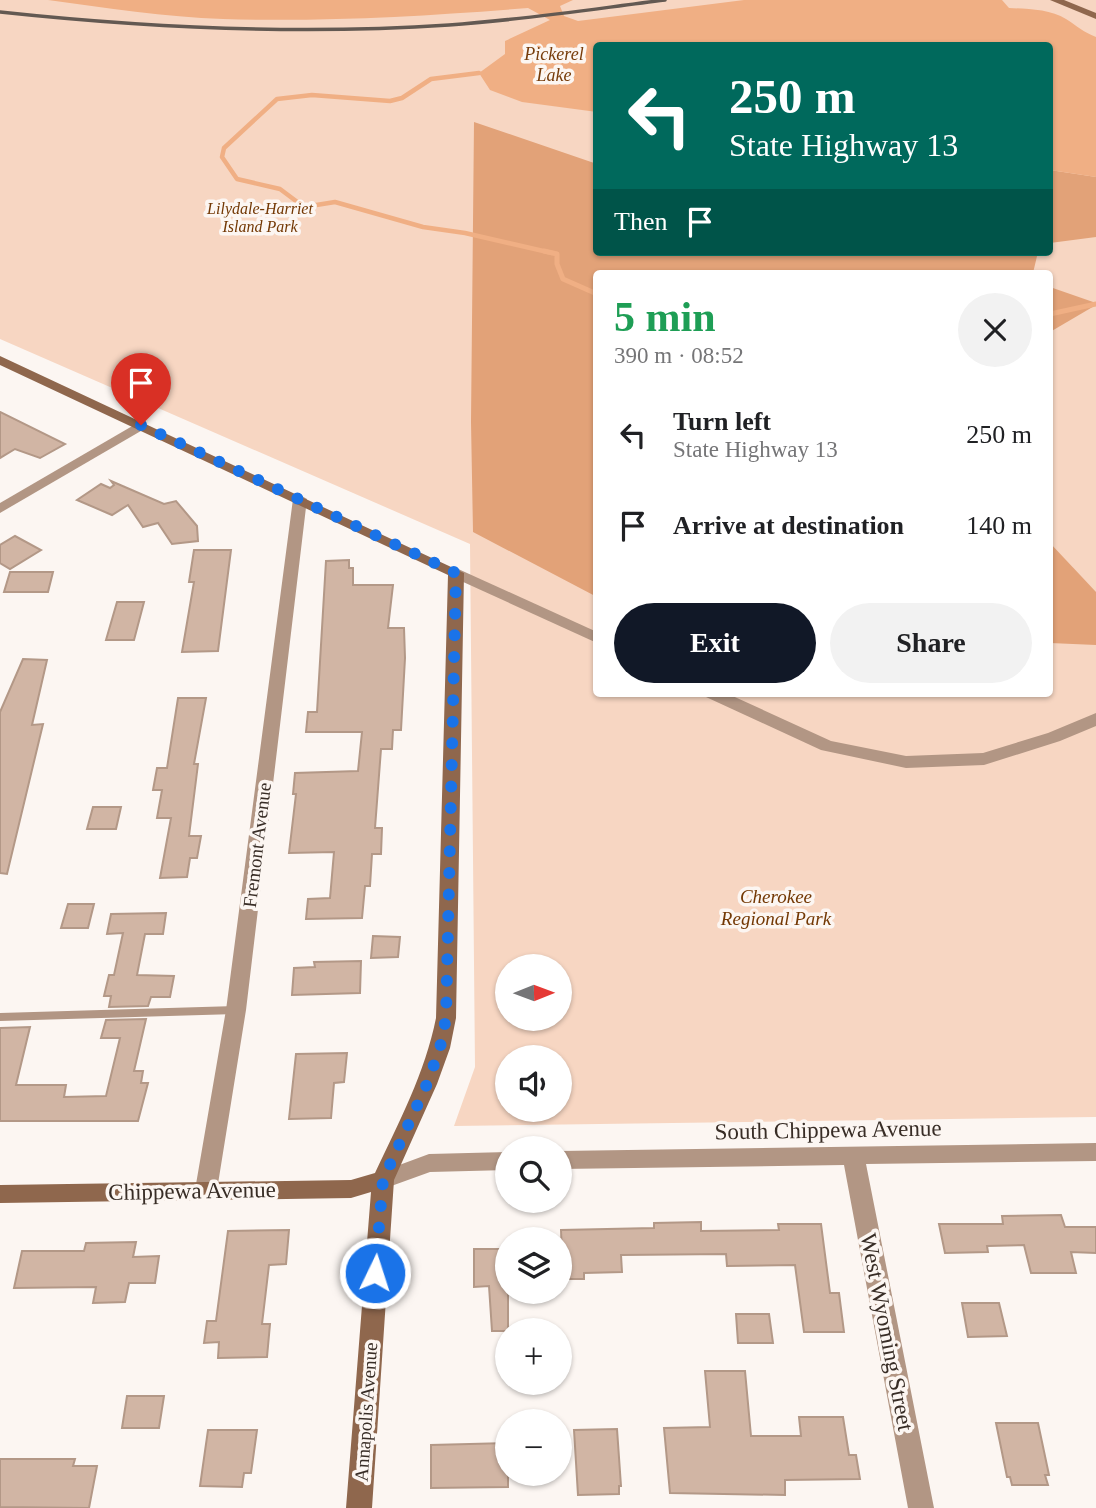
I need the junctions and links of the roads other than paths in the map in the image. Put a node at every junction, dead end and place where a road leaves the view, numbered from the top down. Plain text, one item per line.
1 (1055, 0) edge
2 (1096, 16) edge
3 (0, 360) edge
4 (141, 425) junction
5 (300, 499) junction
6 (0, 509) edge
7 (456, 573) junction
8 (593, 636) edge
9 (721, 697) edge
10 (1096, 719) edge
11 (236, 1010) junction
12 (0, 1017) edge
13 (1096, 1152) edge
14 (853, 1156) junction
15 (572, 1160) edge
16 (495, 1161) edge
17 (383, 1180) junction
18 (206, 1190) junction
19 (0, 1194) edge
20 (359, 1508) edge
21 (920, 1508) edge

1 - 2 street
3 - 4 street
4 - 5 street
4 - 6 street
5 - 7 street
5 - 11 street, Fremont Avenue
7 - 8 street
7 - 17 street, Annapolis Avenue
9 - 10 street
11 - 12 lane
11 - 18 street, Fremont Avenue
13 - 14 street, South Chippewa Avenue
14 - 15 street, South Chippewa Avenue
14 - 21 street, West Wyoming Street
16 - 17 street
17 - 18 street, Chippewa Avenue
17 - 20 street, Annapolis Avenue
18 - 19 street, Chippewa Avenue

